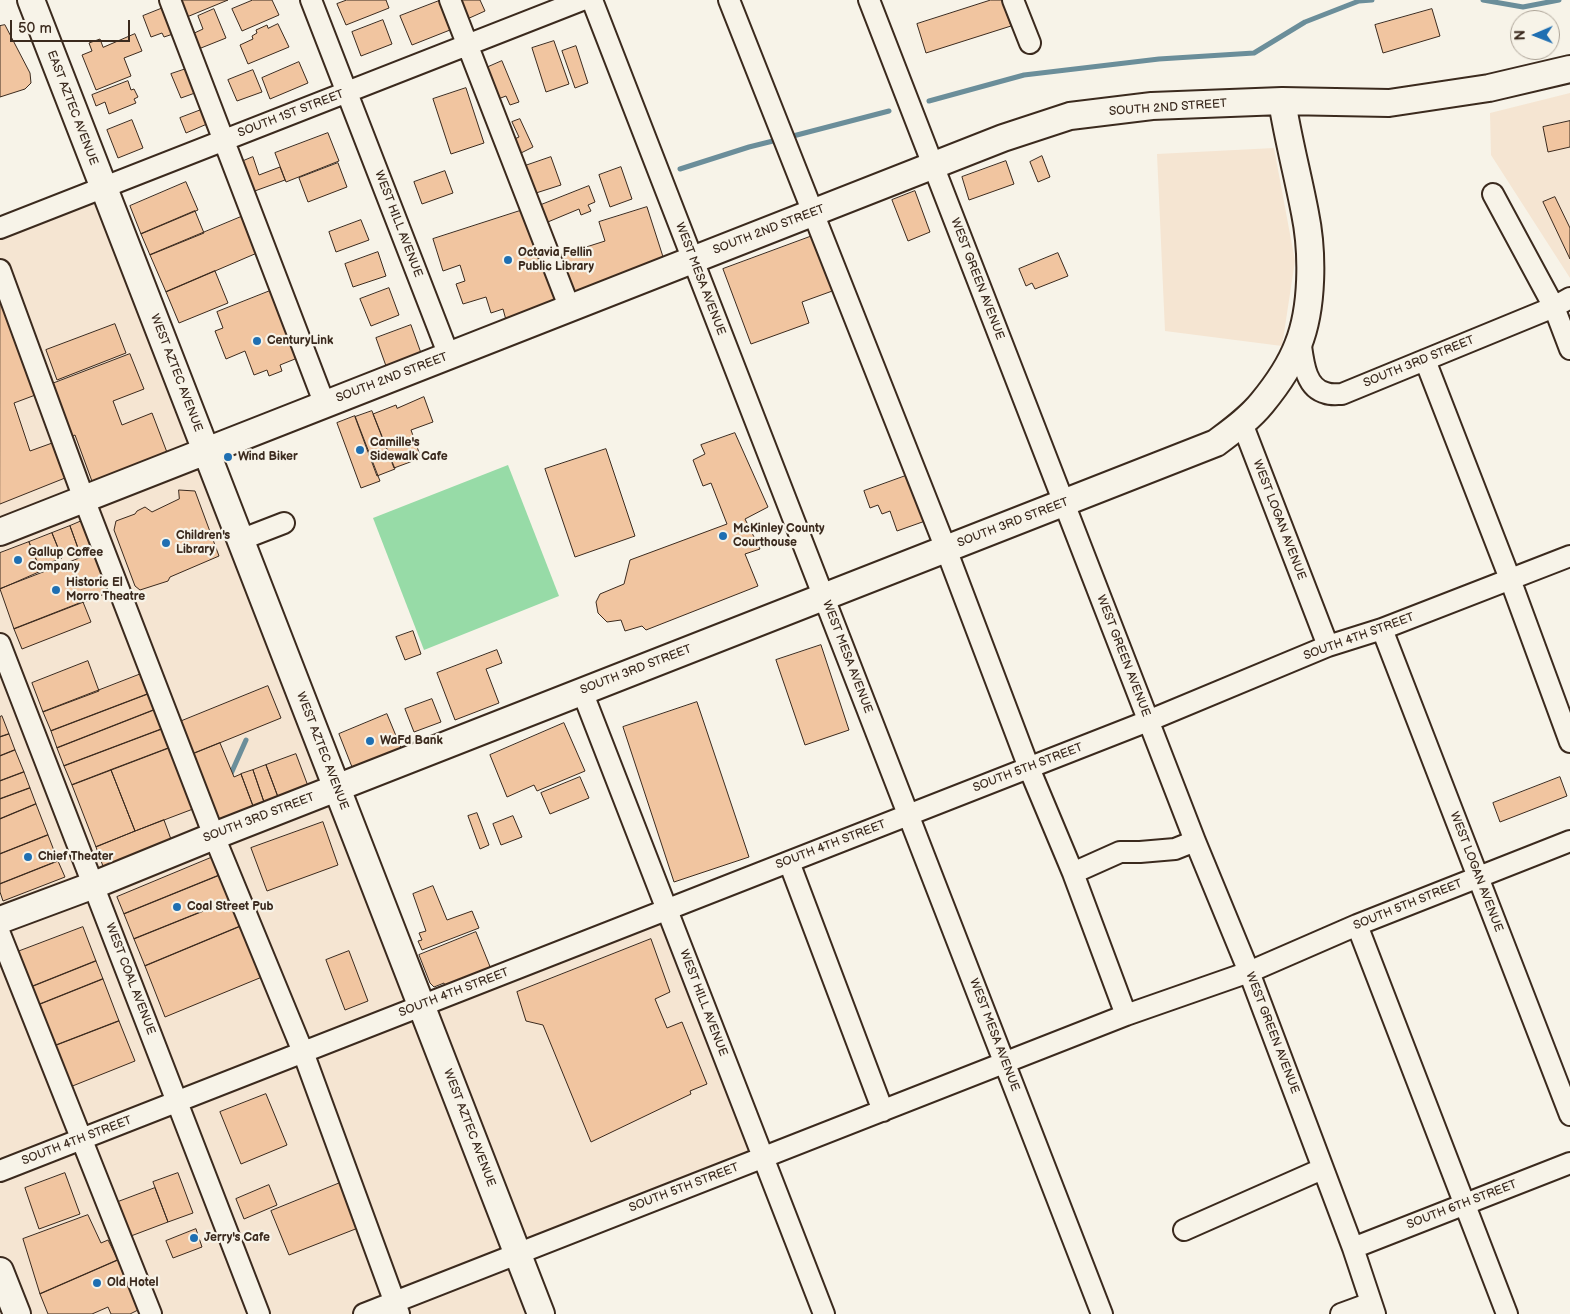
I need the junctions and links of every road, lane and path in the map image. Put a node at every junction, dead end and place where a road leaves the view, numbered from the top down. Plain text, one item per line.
1 (31, 0) edge
2 (170, 0) edge
3 (311, 0) edge
4 (450, 0) edge
5 (582, 0) edge
6 (592, 0) edge
7 (730, 0) edge
8 (868, 0) edge
9 (1013, 0) edge
10 (1030, 43) dead end
11 (467, 45) junction
12 (1570, 69) edge
13 (346, 92) junction
14 (1282, 101) junction
15 (223, 141) junction
16 (933, 166) junction
17 (103, 188) junction
18 (1493, 194) dead end
19 (813, 213) junction
20 (0, 228) edge
21 (693, 260) junction
22 (0, 270) edge
23 (1562, 303) edge
24 (570, 308) junction
25 (1300, 339) junction
26 (1570, 349) edge
27 (449, 356) junction
28 (1425, 360) junction
29 (324, 405) junction
30 (1242, 423) junction
31 (206, 451) junction
32 (84, 499) junction
33 (1064, 503) junction
34 (284, 523) dead end
35 (0, 532) edge
36 (240, 540) junction
37 (946, 549) junction
38 (1570, 556) edge
39 (1510, 579) junction
40 (824, 597) junction
41 (1382, 629) junction
42 (0, 644) edge
43 (1328, 646) junction
44 (582, 691) junction
45 (1148, 721) junction
46 (1570, 742) edge
47 (1030, 768) junction
48 (336, 788) junction
49 (908, 815) junction
50 (214, 836) junction
51 (1195, 841) junction
52 (1570, 841) edge
53 (789, 862) junction
54 (1074, 873) junction
55 (1478, 877) junction
56 (94, 885) junction
57 (667, 910) junction
58 (0, 920) edge
59 (1357, 925) junction
60 (0, 934) edge
61 (1248, 972) junction
62 (421, 1006) junction
63 (1126, 1015) junction
64 (303, 1052) junction
65 (1005, 1063) junction
66 (177, 1101) junction
67 (882, 1111) junction
68 (1570, 1115) edge
69 (82, 1139) junction
70 (764, 1157) junction
71 (1570, 1163) edge
72 (1322, 1168) junction
73 (0, 1171) edge
74 (1465, 1204) junction
75 (1184, 1230) dead end
76 (1353, 1248) junction
77 (518, 1254) junction
78 (0, 1271) edge
79 (397, 1308) edge
80 (1374, 1309) edge
81 (17, 1314) edge
82 (150, 1314) edge
83 (259, 1314) edge
84 (364, 1314) edge
85 (541, 1314) edge
86 (824, 1314) edge
87 (1102, 1314) edge
88 (1341, 1314) edge
89 (1507, 1314) edge

1 - 17 main road, EAST AZTEC AVENUE
2 - 15 street
3 - 13 street, WEST HILL AVENUE
4 - 11 street
5 - 11 street, SOUTH 1ST STREET
6 - 21 street, WEST MESA AVENUE
7 - 19 street
8 - 16 street, WEST GREEN AVENUE
9 - 10 street
11 - 13 street, SOUTH 1ST STREET
11 - 24 street
12 - 14 main road, SOUTH 2ND STREET
13 - 15 street, SOUTH 1ST STREET
13 - 27 street, WEST HILL AVENUE
14 - 16 main road, SOUTH 2ND STREET
14 - 25 main road
15 - 17 street, SOUTH 1ST STREET
15 - 29 street
16 - 19 main road, SOUTH 2ND STREET
16 - 33 street, WEST GREEN AVENUE
17 - 20 street, SOUTH 1ST STREET
17 - 31 main road, WEST AZTEC AVENUE
18 - 23 street
19 - 21 main road, SOUTH 2ND STREET
19 - 37 street
21 - 24 main road, SOUTH 2ND STREET
21 - 40 street, WEST MESA AVENUE
22 - 32 street
23 - 26 street
23 - 28 street, SOUTH 3RD STREET
24 - 27 main road, SOUTH 2ND STREET
25 - 28 street, SOUTH 3RD STREET
25 - 30 main road, SOUTH 3RD STREET
27 - 29 main road, SOUTH 2ND STREET
28 - 39 street
29 - 31 main road, SOUTH 2ND STREET
30 - 33 main road, SOUTH 3RD STREET
30 - 43 street, WEST LOGAN AVENUE
31 - 32 main road, SOUTH 2ND STREET
31 - 36 main road, WEST AZTEC AVENUE
32 - 35 main road, SOUTH 2ND STREET
32 - 50 street
33 - 37 main road, SOUTH 3RD STREET
33 - 45 street, WEST GREEN AVENUE
34 - 36 street
36 - 48 main road, WEST AZTEC AVENUE
37 - 40 main road, SOUTH 3RD STREET
37 - 47 street
38 - 39 street, SOUTH 4TH STREET
39 - 41 street, SOUTH 4TH STREET
39 - 46 street
40 - 44 main road, SOUTH 3RD STREET
40 - 49 street, WEST MESA AVENUE
41 - 43 street, SOUTH 4TH STREET
41 - 55 street, WEST LOGAN AVENUE
42 - 56 street, WEST COAL AVENUE
43 - 45 street, SOUTH 4TH STREET
44 - 48 main road, SOUTH 3RD STREET
44 - 57 street, WEST HILL AVENUE
45 - 47 street, SOUTH 5TH STREET
45 - 51 street, WEST GREEN AVENUE
47 - 49 street, SOUTH 5TH STREET
47 - 54 street
48 - 50 main road, SOUTH 3RD STREET
48 - 62 main road, WEST AZTEC AVENUE
49 - 53 street, SOUTH 4TH STREET
49 - 65 street, WEST MESA AVENUE
50 - 56 main road, SOUTH 3RD STREET
50 - 64 street
51 - 54 street
51 - 61 street, WEST GREEN AVENUE
52 - 55 street, SOUTH 5TH STREET
53 - 57 street, SOUTH 4TH STREET
53 - 67 street
54 - 63 street
55 - 59 street, SOUTH 5TH STREET
55 - 68 street, WEST LOGAN AVENUE
56 - 58 main road, SOUTH 3RD STREET
56 - 66 street, WEST COAL AVENUE
57 - 62 street, SOUTH 4TH STREET
57 - 70 street, WEST HILL AVENUE
59 - 61 street, SOUTH 5TH STREET
59 - 74 street
60 - 69 street
61 - 63 street
61 - 72 street, WEST GREEN AVENUE
62 - 64 street, SOUTH 4TH STREET
62 - 77 main road, WEST AZTEC AVENUE
63 - 65 street
64 - 66 street, SOUTH 4TH STREET
64 - 79 street
65 - 67 street, SOUTH 5TH STREET
65 - 87 street, WEST MESA AVENUE
66 - 69 street, SOUTH 4TH STREET
66 - 83 street, WEST COAL AVENUE
67 - 70 street, SOUTH 5TH STREET
69 - 73 street, SOUTH 4TH STREET
69 - 82 street
70 - 77 street, SOUTH 5TH STREET
70 - 86 street, WEST HILL AVENUE
71 - 74 street, SOUTH 6TH STREET
72 - 75 street
72 - 76 street, WEST GREEN AVENUE
74 - 76 street, SOUTH 6TH STREET
74 - 89 street
76 - 80 street, WEST GREEN AVENUE
77 - 79 street, SOUTH 5TH STREET
77 - 85 main road, WEST AZTEC AVENUE
78 - 81 main road
79 - 84 street, SOUTH 5TH STREET
80 - 88 street

